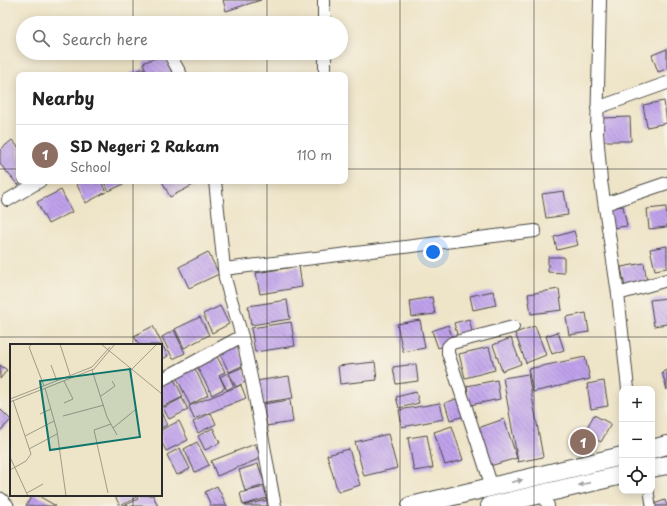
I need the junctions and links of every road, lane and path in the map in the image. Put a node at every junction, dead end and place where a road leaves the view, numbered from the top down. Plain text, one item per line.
1 (324, 0) edge
2 (600, 0) edge
3 (324, 16) edge
4 (173, 60) edge
5 (325, 60) edge
6 (179, 72) edge
7 (325, 72) edge
8 (667, 83) edge
9 (597, 108) junction
10 (667, 183) edge
11 (35, 184) edge
12 (218, 184) edge
13 (8, 200) dead end
14 (605, 204) junction
15 (535, 230) dead end
16 (224, 269) junction
17 (667, 280) edge
18 (618, 294) junction
19 (513, 328) dead end
20 (242, 336) junction
21 (162, 379) edge
22 (628, 386) edge
23 (667, 445) edge
24 (655, 448) edge
25 (619, 457) edge
26 (667, 465) edge
27 (655, 467) edge
28 (619, 476) edge
29 (492, 487) junction
30 (649, 494) edge
31 (0, 500) edge
32 (546, 500) edge
33 (439, 503) edge
34 (6, 506) edge
35 (275, 506) edge
36 (411, 506) edge
37 (490, 506) edge
38 (651, 506) edge

1 - 3 street
2 - 9 street
4 - 6 street
5 - 7 street
8 - 9 street
9 - 14 street
10 - 14 street
11 - 13 street
12 - 16 street
14 - 18 street
15 - 16 street
16 - 20 street
17 - 18 street
18 - 22 street
19 - 29 street
20 - 21 street
20 - 35 street
23 - 24 main road
29 -> 25 main road
26 - 27 main road
28 -> 32 main road
29 - 33 main road
30 - 38 street
31 - 34 street
32 - 37 main road
33 - 36 main road

